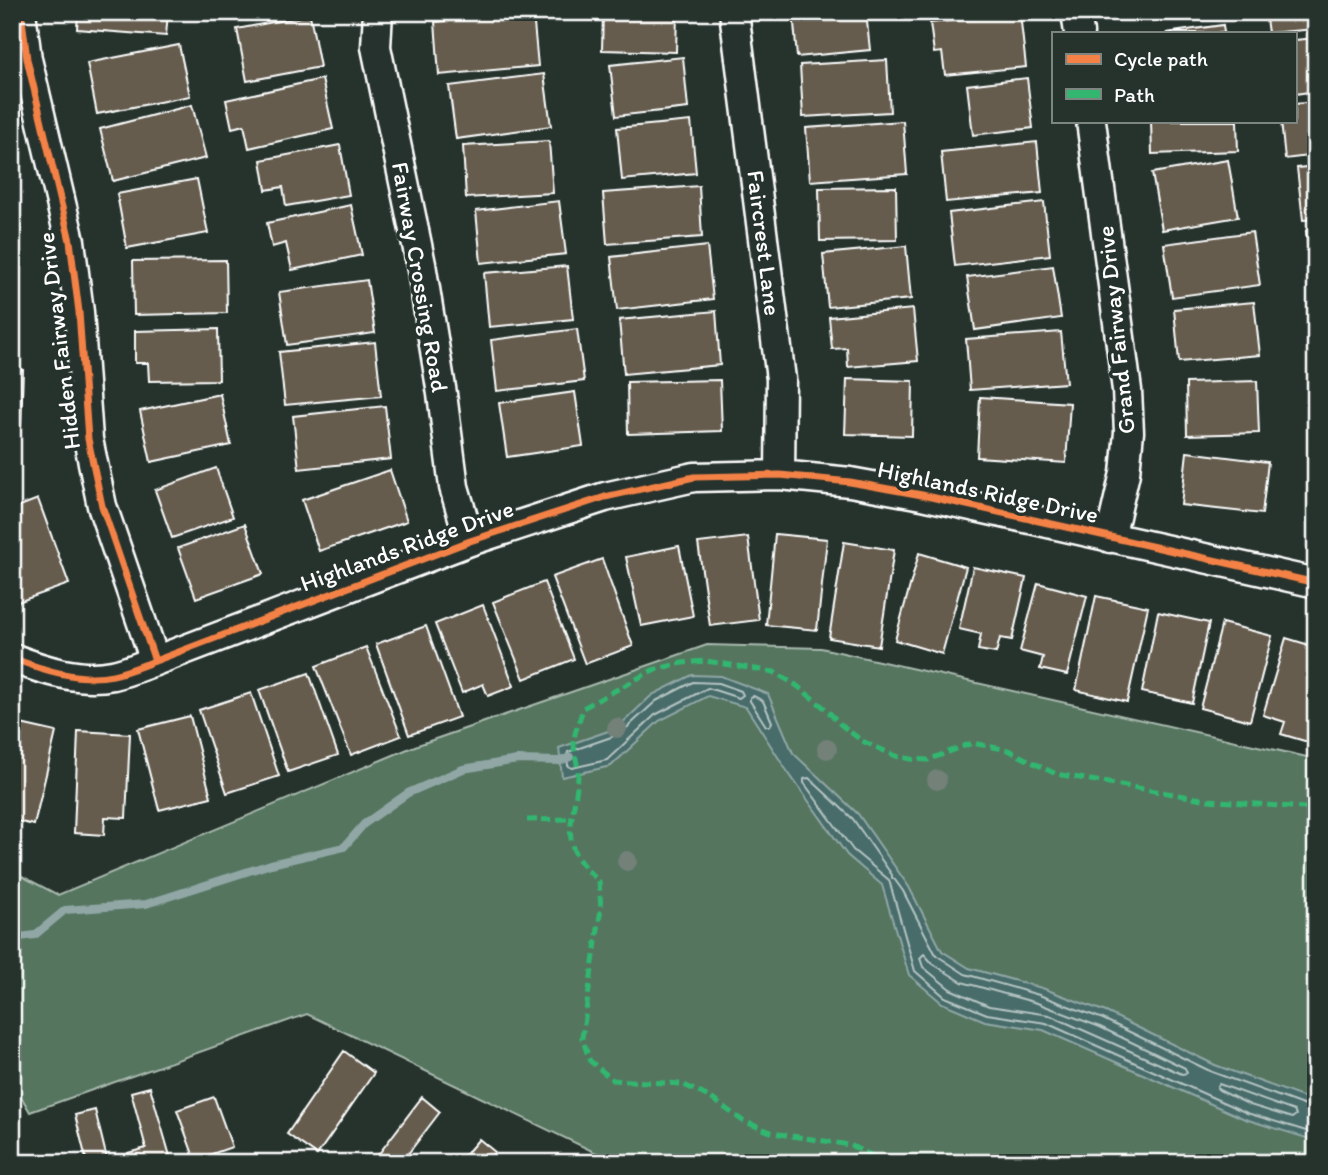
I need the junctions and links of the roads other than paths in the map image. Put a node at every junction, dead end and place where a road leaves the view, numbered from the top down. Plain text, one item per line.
1 (21, 12) edge
2 (377, 12) edge
3 (734, 12) edge
4 (1076, 12) edge
5 (1079, 32) edge
6 (1091, 122) edge
7 (780, 475) junction
8 (1111, 538) junction
9 (470, 541) junction
10 (1316, 583) edge
11 (12, 658) edge
12 (155, 661) junction

1 - 12 street, Hidden Fairway Drive
2 - 9 street, Fairway Crossing Road
3 - 7 street, Faircrest Lane
4 - 5 street
6 - 8 street, Grand Fairway Drive
7 - 8 street, Highlands Ridge Drive
7 - 9 street, Highlands Ridge Drive
8 - 10 street, Highlands Ridge Drive
9 - 12 street, Highlands Ridge Drive
11 - 12 street, Highlands Ridge Drive

